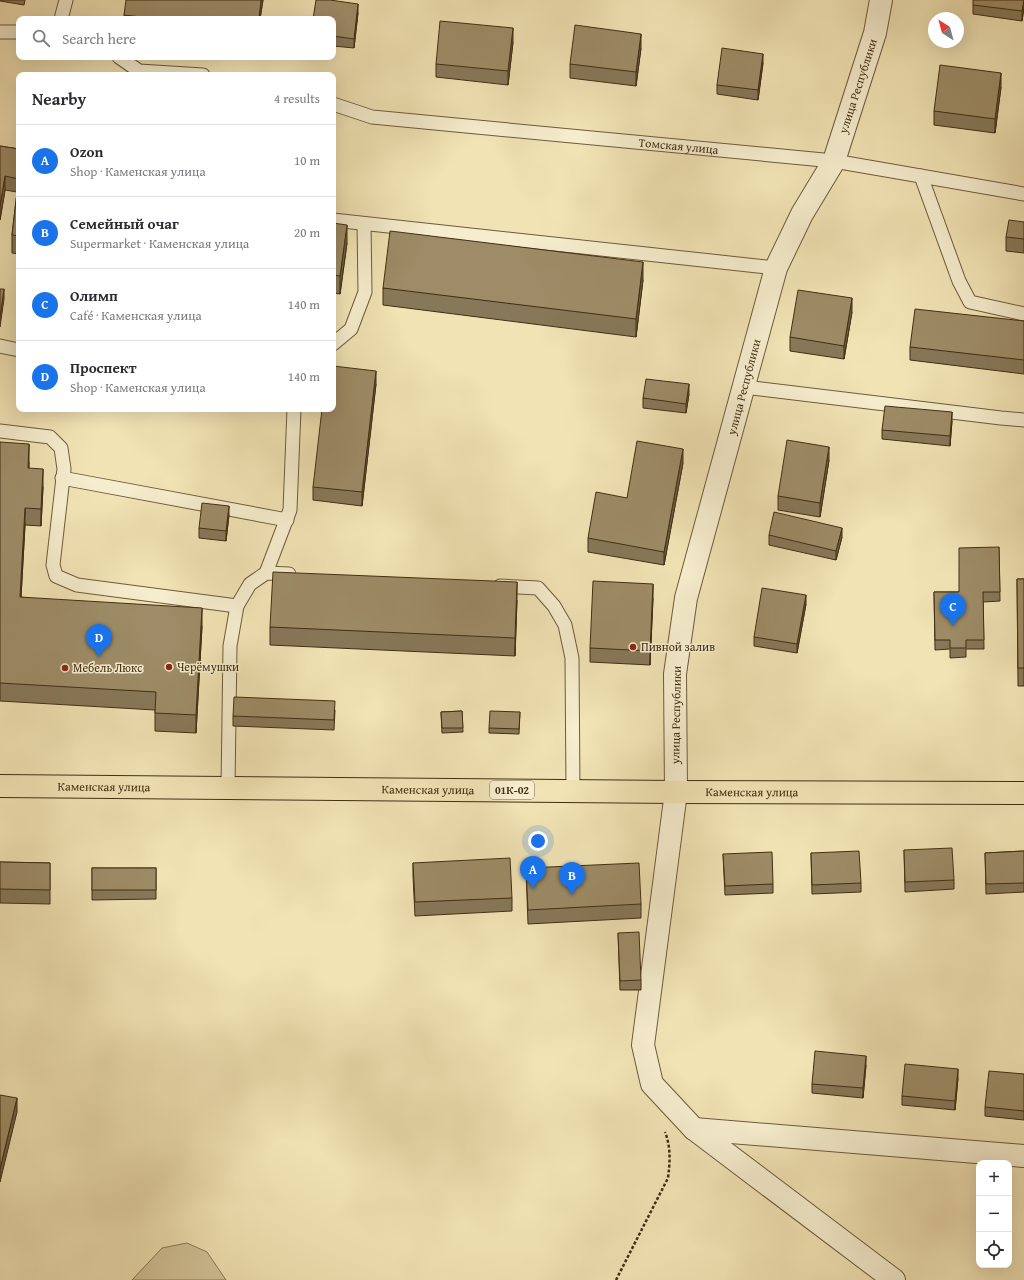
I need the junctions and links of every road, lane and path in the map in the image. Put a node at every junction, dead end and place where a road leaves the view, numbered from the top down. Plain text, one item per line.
1 (66, 0) edge
2 (881, 0) edge
3 (62, 16) edge
4 (0, 32) edge
5 (16, 32) edge
6 (123, 60) edge
7 (139, 72) edge
8 (336, 105) edge
9 (834, 161) junction
10 (922, 176) junction
11 (1024, 194) edge
12 (336, 220) edge
13 (364, 224) junction
14 (776, 268) junction
15 (1024, 314) edge
16 (336, 342) edge
17 (0, 346) edge
18 (16, 349) edge
19 (744, 387) junction
20 (294, 412) edge
21 (1024, 420) edge
22 (0, 432) edge
23 (62, 478) junction
24 (287, 520) junction
25 (266, 573) junction
26 (298, 575) edge
27 (490, 586) edge
28 (237, 606) junction
29 (0, 786) edge
30 (228, 788) junction
31 (574, 791) junction
32 (676, 792) junction
33 (1024, 793) edge
34 (694, 1129) junction
35 (664, 1130) dead end
36 (1024, 1156) edge
37 (616, 1280) edge
38 (894, 1280) edge

1 - 3 lane
2 - 9 street, улица Республики
4 - 5 lane
6 - 7 lane
8 - 9 lane, Томская улица
9 - 10 lane, Томская улица
9 - 14 street, улица Республики
10 - 11 lane, Томская улица
10 - 15 lane
12 - 13 lane
13 - 14 lane
13 - 16 lane
14 - 19 street, улица Республики
17 - 18 lane
19 - 21 lane
19 - 32 street, улица Республики
20 - 24 lane
22 - 23 lane
23 - 24 lane
23 - 28 lane
24 - 25 lane
25 - 26 lane
25 - 28 lane
27 - 31 lane
28 - 30 lane
29 - 30 main road, Каменская улица / 01К-02
30 - 31 main road, Каменская улица / 01К-02
31 - 32 main road, Каменская улица / 01К-02
32 - 33 main road, Каменская улица / 01К-02
32 - 34 street, улица Республики
34 - 36 street
34 - 38 street, улица Республики
35 - 37 path

